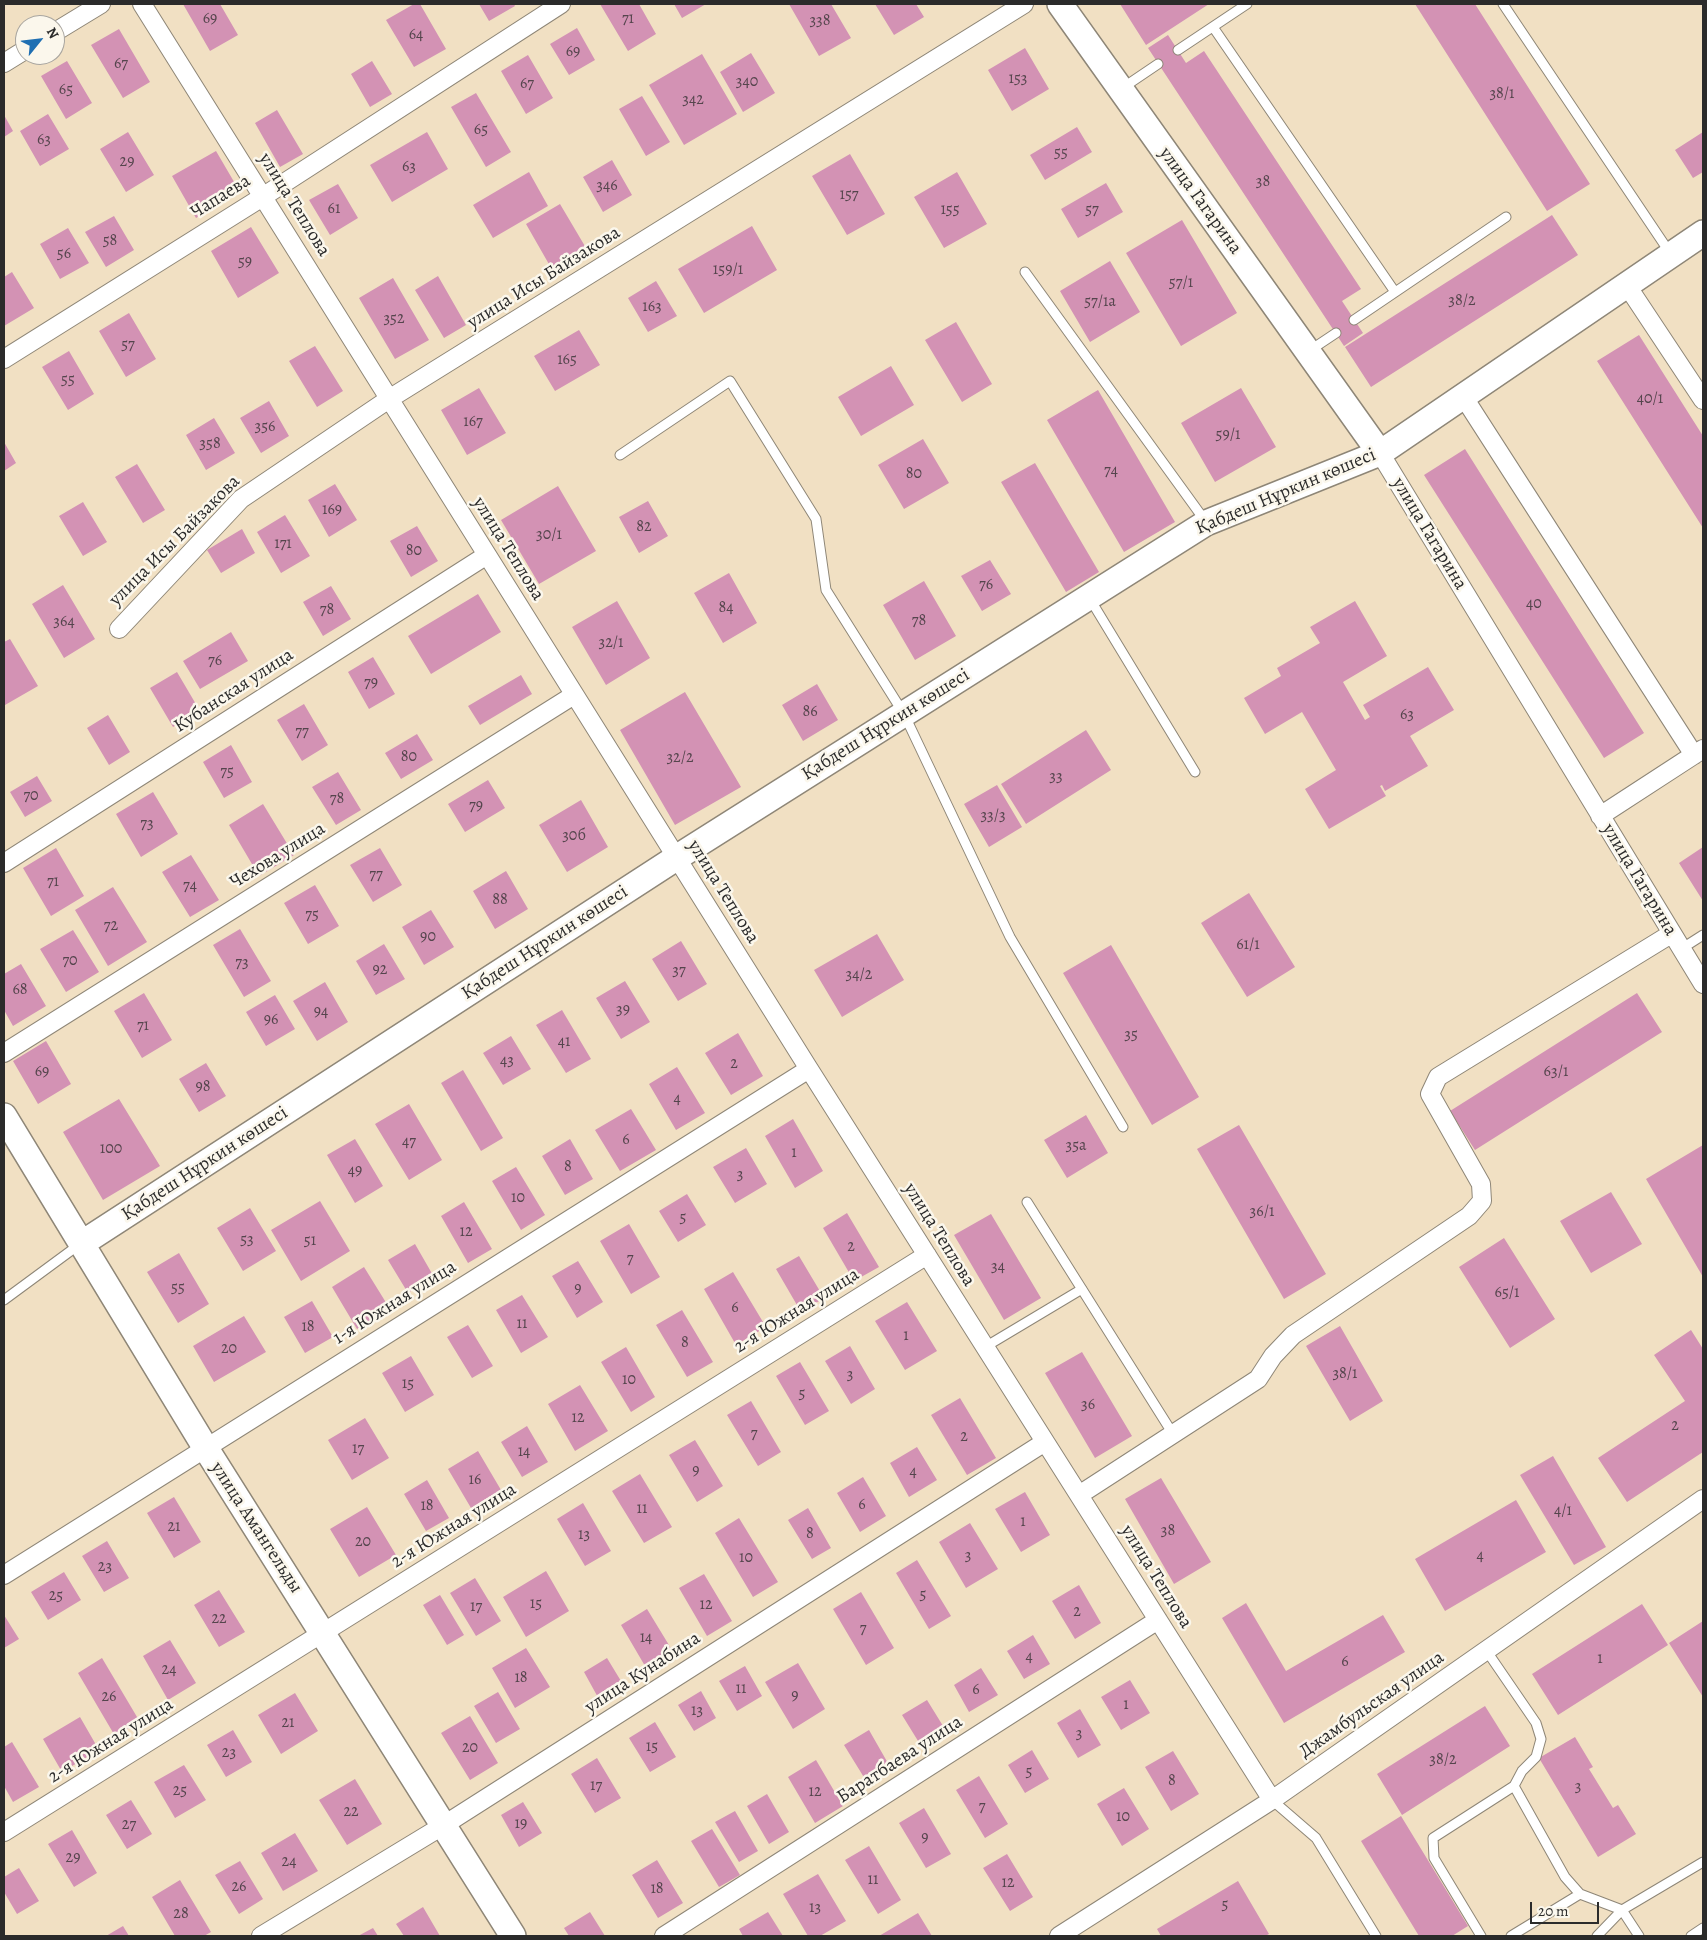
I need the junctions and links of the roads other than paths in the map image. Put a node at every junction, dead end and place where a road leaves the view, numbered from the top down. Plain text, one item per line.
1 (102, 4) edge
2 (142, 4) edge
3 (561, 4) edge
4 (1024, 4) edge
5 (1060, 4) edge
6 (1247, 4) edge
7 (1504, 4) edge
8 (65, 26) edge
9 (1213, 27) junction
10 (1178, 50) dead end
11 (15, 56) edge
12 (4, 63) edge
13 (1158, 64) dead end
14 (1120, 89) junction
15 (264, 196) junction
16 (1506, 217) dead end
17 (1703, 233) edge
18 (1671, 255) junction
19 (1025, 272) dead end
20 (1626, 284) junction
21 (1395, 292) junction
22 (1354, 320) dead end
23 (1336, 333) dead end
24 (1308, 352) junction
25 (4, 360) edge
26 (1463, 396) junction
27 (389, 400) junction
28 (1703, 400) edge
29 (1380, 453) junction
30 (620, 455) dead end
31 (1206, 522) junction
32 (487, 555) junction
33 (1088, 597) junction
34 (119, 629) dead end
35 (574, 694) junction
36 (904, 714) junction
37 (1698, 752) edge
38 (1195, 772) dead end
39 (1600, 816) junction
40 (676, 858) junction
41 (4, 863) edge
42 (1671, 934) junction
43 (1703, 935) edge
44 (1681, 949) junction
45 (1703, 984) edge
46 (4, 1053) edge
47 (809, 1069) junction
48 (4, 1116) edge
49 (1123, 1127) dead end
50 (1027, 1202) dead end
51 (81, 1244) junction
52 (927, 1255) junction
53 (1082, 1289) junction
54 (4, 1300) edge
55 (985, 1347) junction
56 (1173, 1434) junction
57 (1045, 1442) junction
58 (205, 1447) junction
59 (1079, 1495) junction
60 (1703, 1499) edge
61 (4, 1575) edge
62 (1158, 1620) junction
63 (324, 1632) junction
64 (1486, 1650) junction
65 (1514, 1786) junction
66 (1272, 1800) junction
67 (444, 1825) junction
68 (4, 1832) edge
69 (1703, 1862) edge
70 (1580, 1894) junction
71 (1622, 1910) junction
72 (1703, 1928) edge
73 (261, 1936) edge
74 (513, 1936) edge
75 (664, 1936) edge
76 (1059, 1936) edge
77 (1376, 1936) edge
78 (1481, 1936) edge
79 (1511, 1936) edge
80 (1597, 1936) edge
81 (1639, 1936) edge
82 (1691, 1936) edge

1 - 8 street
2 - 15 street, улица Теплова
3 - 15 street, Чапаева
4 - 27 street, улица Исы Байзакова
5 - 14 street, улица Гагарина
6 - 9 lane
7 - 18 lane
9 - 10 lane
9 - 21 lane
11 - 12 street
13 - 14 lane
14 - 24 street, улица Гагарина
15 - 25 street, Чапаева
15 - 27 street, улица Теплова
16 - 21 lane
17 - 18 street, Қабдеш Нұркин көшесі
18 - 20 street, Қабдеш Нұркин көшесі
19 - 31 lane
20 - 26 street, Қабдеш Нұркин көшесі
20 - 28 street
21 - 22 lane
23 - 24 lane
24 - 29 street, улица Гагарина
26 - 29 street, Қабдеш Нұркин көшесі
26 - 37 street
27 - 32 street, улица Теплова
27 - 34 street, улица Исы Байзакова
29 - 31 street, Қабдеш Нұркин көшесі
29 - 39 street, улица Гагарина
30 - 36 lane
31 - 33 street, Қабдеш Нұркин көшесі
32 - 35 street, улица Теплова
32 - 41 street, Кубанская улица
33 - 36 street, Қабдеш Нұркин көшесі
33 - 38 lane
35 - 40 street, улица Теплова
35 - 46 street, Чехова улица
36 - 40 street, Қабдеш Нұркин көшесі
36 - 49 lane
37 - 39 street
39 - 42 street, улица Гагарина
40 - 47 street, улица Теплова
40 - 51 street, Қабдеш Нұркин көшесі
42 - 44 street, улица Гагарина
42 - 56 street
43 - 44 lane
44 - 45 street, улица Гагарина
47 - 52 street, улица Теплова
47 - 58 street, 1-я Южная улица
48 - 51 street, улица Амангельды
50 - 53 lane
51 - 54 lane
51 - 58 street, улица Амангельды
52 - 55 street, улица Теплова
52 - 63 street, 2-я Южная улица
53 - 55 lane
53 - 56 lane
55 - 57 street, улица Теплова
56 - 59 street
57 - 59 street, улица Теплова
57 - 67 street, улица Кунабина
58 - 61 street, 1-я Южная улица
58 - 63 street, улица Амангельды
59 - 62 street, улица Теплова
60 - 64 street, Джамбульская улица
62 - 66 street, улица Теплова
62 - 75 street, Баратбаева улица
63 - 67 street, улица Амангельды
63 - 68 street, 2-я Южная улица
64 - 65 lane
64 - 66 street, Джамбульская улица
65 - 70 lane
65 - 78 lane
66 - 76 street, Джамбульская улица
66 - 77 lane
67 - 73 street, улица Кунабина
67 - 74 street, улица Амангельды
69 - 71 lane
70 - 71 lane
70 - 79 lane
71 - 80 lane
71 - 81 lane
72 - 82 lane

